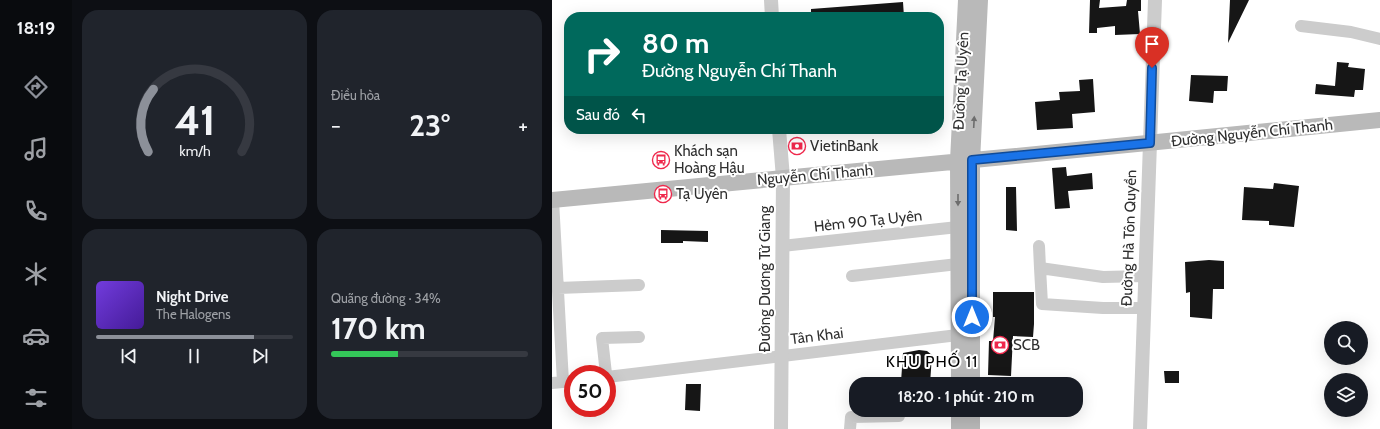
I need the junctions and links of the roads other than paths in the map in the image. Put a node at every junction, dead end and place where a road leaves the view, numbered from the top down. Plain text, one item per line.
1 (771, 0) edge
2 (966, 0) edge
3 (980, 0) edge
4 (1155, 0) edge
5 (772, 12) edge
6 (1301, 26) dead end
7 (1380, 39) edge
8 (1380, 120) edge
9 (779, 134) edge
10 (1150, 143) junction
11 (965, 161) junction
12 (782, 178) junction
13 (553, 200) edge
14 (958, 227) junction
15 (782, 246) junction
16 (1040, 246) dead end
17 (554, 257) edge
18 (958, 264) junction
19 (1040, 268) junction
20 (852, 276) dead end
21 (1145, 276) junction
22 (639, 285) dead end
23 (556, 295) edge
24 (1144, 308) junction
25 (965, 334) junction
26 (556, 335) edge
27 (639, 337) dead end
28 (781, 356) junction
29 (605, 365) edge
30 (616, 376) edge
31 (960, 377) edge
32 (971, 377) edge
33 (563, 382) edge
34 (851, 417) edge
35 (959, 417) edge
36 (972, 417) edge
37 (781, 429) edge
38 (850, 429) edge
39 (959, 429) edge
40 (972, 429) edge
41 (1140, 429) edge

1 - 5 street
2 - 11 main road, Đường Tạ Uyên
11 -> 3 main road, Đường Tạ Uyên
4 - 10 street, Đường Hà Tôn Quyền
6 - 7 street
8 - 10 main road, Đường Nguyễn Chí Thanh
9 - 12 street, Đường Dương Tử Giang
10 - 11 main road, Đường Nguyễn Chí Thanh
10 - 21 street, Đường Hà Tôn Quyền
11 - 12 main road, Nguyễn Chí Thanh
11 -> 14 main road
11 - 25 main road
12 - 13 main road, Nguyễn Chí Thanh
12 - 15 street, Đường Dương Tử Giang
13 - 17 street
14 - 15 street, Hẻm 90 Tạ Uyên
14 - 18 main road
15 - 28 street, Đường Dương Tử Giang
16 - 19 street
17 - 23 street
18 - 20 street
18 - 25 main road
19 - 21 street
19 - 24 street
21 - 24 street, Đường Hà Tôn Quyền
22 - 23 street
23 - 26 street
24 - 41 street, Đường Hà Tôn Quyền
25 - 28 street, Tân Khai
25 - 31 main road
25 - 32 main road
26 - 33 street
27 - 29 street
28 - 30 street, Tân Khai
28 - 37 street, Đường Dương Tử Giang
34 - 38 street
35 - 39 main road
36 - 40 main road

